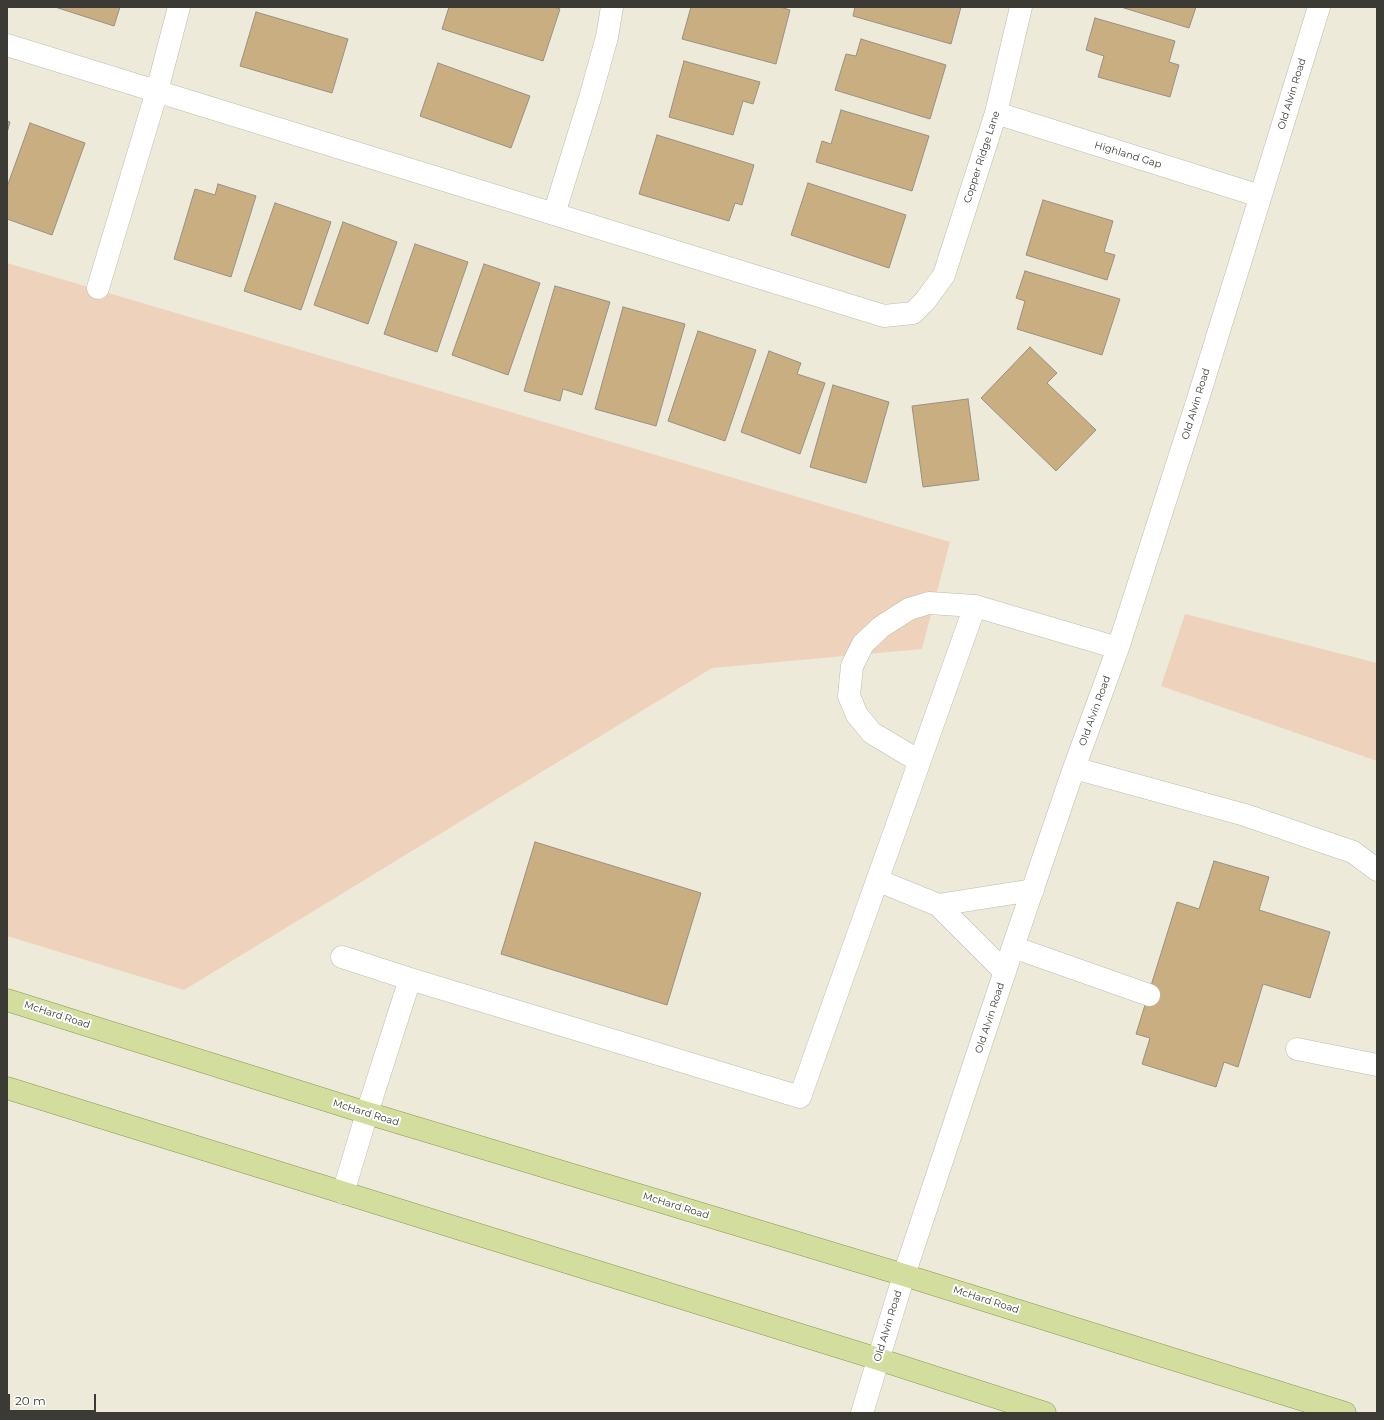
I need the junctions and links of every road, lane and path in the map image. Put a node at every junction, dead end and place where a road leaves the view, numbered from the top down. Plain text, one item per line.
1 (179, 7) edge
2 (612, 7) edge
3 (1021, 7) edge
4 (1319, 7) edge
5 (7, 45) edge
6 (157, 91) junction
7 (996, 113) junction
8 (1260, 196) junction
9 (554, 214) junction
10 (98, 288) dead end
11 (974, 606) junction
12 (1118, 648) junction
13 (919, 761) junction
14 (1074, 768) junction
15 (1377, 870) edge
16 (877, 880) junction
17 (1033, 890) junction
18 (938, 905) junction
19 (1014, 947) junction
20 (342, 957) dead end
21 (1006, 972) junction
22 (410, 979) junction
23 (1149, 995) dead end
24 (7, 1000) edge
25 (1297, 1049) dead end
26 (1377, 1064) edge
27 (7, 1088) edge
28 (367, 1113) junction
29 (343, 1193) junction
30 (904, 1274) junction
31 (878, 1359) junction
32 (862, 1413) edge
33 (1045, 1413) edge
34 (1345, 1413) edge

1 - 6 street
2 - 9 street
3 - 7 street, Copper Ridge Lane
4 - 8 street, Old Alvin Road
5 - 6 street, Copper Ridge Lane
6 - 9 street, Copper Ridge Lane
6 - 10 street
7 - 8 street, Highland Gap
7 - 9 street, Copper Ridge Lane
8 - 12 street, Old Alvin Road
11 - 12 street
11 - 13 street
11 - 13 street
12 - 14 street, Old Alvin Road
13 - 16 street
14 - 15 street
14 - 17 street, Old Alvin Road
16 - 18 street
16 - 22 street
17 - 18 street
17 - 19 street, Old Alvin Road
18 - 21 street
19 - 21 street, Old Alvin Road
19 - 23 street
20 - 22 street
21 - 30 street, Old Alvin Road
22 - 28 street
24 - 28 main road, McHard Road
25 - 26 street
27 - 29 main road
28 - 29 street
28 - 30 main road, McHard Road
29 - 31 main road
30 - 31 street, Old Alvin Road
30 - 34 main road, McHard Road
31 - 32 street, Old Alvin Road
31 - 33 main road

